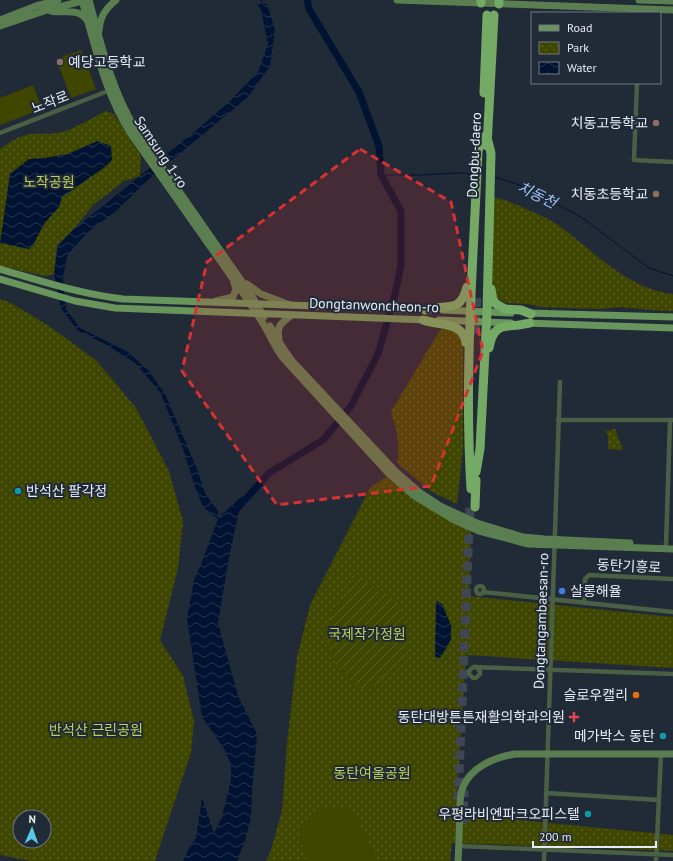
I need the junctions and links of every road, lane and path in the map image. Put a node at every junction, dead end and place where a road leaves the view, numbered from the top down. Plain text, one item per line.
1 (85, 0) edge
2 (116, 0) edge
3 (397, 0) edge
4 (639, 0) edge
5 (673, 1) edge
6 (59, 2) edge
7 (481, 2) edge
8 (499, 2) edge
9 (47, 4) edge
10 (673, 10) edge
11 (639, 11) edge
12 (490, 15) dead end
13 (0, 20) edge
14 (0, 26) edge
15 (90, 28) junction
16 (98, 33) junction
17 (637, 84) edge
18 (108, 91) junction
19 (0, 134) edge
20 (149, 154) junction
21 (673, 162) edge
22 (483, 194) junction
23 (0, 269) edge
24 (233, 274) junction
25 (488, 278) junction
26 (0, 279) edge
27 (472, 279) junction
28 (480, 295) tunnel mouth
29 (211, 302) junction
30 (253, 303) junction
31 (290, 305) junction
32 (425, 310) junction
33 (470, 311) junction
34 (487, 312) junction
35 (259, 313) junction
36 (531, 314) junction
37 (292, 315) junction
38 (673, 317) edge
39 (423, 320) junction
40 (470, 321) junction
41 (486, 322) junction
42 (530, 323) junction
43 (673, 328) edge
44 (283, 348) junction
45 (468, 365) junction
46 (484, 367) junction
47 (302, 376) junction
48 (560, 382) dead end
49 (558, 420) junction
50 (672, 420) edge
51 (476, 472) junction
52 (470, 489) junction
53 (554, 543) junction
54 (671, 546) edge
55 (673, 580) edge
56 (483, 592) dead end
57 (552, 600) junction
58 (584, 603) junction
59 (673, 612) edge
60 (476, 667) junction
61 (494, 668) junction
62 (550, 669) junction
63 (480, 671) junction
64 (673, 674) edge
65 (547, 754) junction
66 (661, 754) junction
67 (673, 754) edge
68 (546, 793) junction
69 (659, 800) junction
70 (458, 846) junction
71 (544, 850) junction
72 (656, 854) junction
73 (673, 855) edge
74 (458, 861) edge
75 (544, 861) edge
76 (656, 861) edge

1 - 6 street
1 - 15 street, Samsung 1-ro
1 - 16 street, Samsung 1-ro
2 - 16 street
3 - 7 street
4 - 5 street
6 - 9 street
7 - 8 street
8 - 11 street
9 - 13 street
9 - 14 street
9 - 15 street
10 - 11 street
12 - 22 highway, Dongbu-daero
15 - 18 street, Samsung 1-ro
16 - 20 street, Samsung 1-ro
17 - 21 street
18 - 19 street, 노작로
18 - 20 street, Samsung 1-ro
20 - 24 street, Samsung 1-ro
22 - 25 highway
22 - 27 highway
22 - 28 highway, Dongbu-daero
23 - 29 main road, Dongtanwoncheon-ro
24 - 29 street
24 - 30 street, Samsung 1-ro
24 - 31 street
25 - 34 highway
25 - 36 highway
26 - 35 main road, Dongtanwoncheon-ro
27 - 32 highway
27 - 33 highway
29 - 30 main road, Dongtanwoncheon-ro
30 - 31 main road, Dongtanwoncheon-ro
30 - 35 street, Samsung 1-ro
31 - 32 main road, Dongtanwoncheon-ro
32 - 33 main road, Dongtanwoncheon-ro
33 - 34 main road, Dongtanwoncheon-ro
33 - 40 highway
34 - 36 main road, Dongtanwoncheon-ro
34 - 41 highway
35 - 37 main road, Dongtanwoncheon-ro
35 - 44 street
35 - 47 street
36 - 38 main road, Dongtanwoncheon-ro
37 - 39 main road, Dongtanwoncheon-ro
37 - 44 street
39 - 40 main road, Dongtanwoncheon-ro
39 - 45 highway
40 - 41 main road, Dongtanwoncheon-ro
40 - 45 highway
41 - 42 main road, Dongtanwoncheon-ro
41 - 46 highway
42 - 43 main road, Dongtanwoncheon-ro
42 - 46 highway
44 - 47 street
45 - 52 highway
46 - 51 highway
47 - 53 street
48 - 49 street, Dongtangambaesan-ro
49 - 50 street
49 - 53 street, Dongtangambaesan-ro
50 - 54 street
51 - 52 highway
51 - 52 highway
53 - 54 street
53 - 57 street, Dongtangambaesan-ro
55 - 58 street, 동탄기흥로
56 - 57 street
57 - 58 street
57 - 62 street, Dongtangambaesan-ro
58 - 59 street
60 - 61 street
60 - 63 street
60 - 63 street
61 - 62 street
61 - 63 street
62 - 64 street
62 - 65 street, Dongtangambaesan-ro
65 - 66 street
65 - 68 street, Dongtangambaesan-ro
65 - 70 street
66 - 67 street
66 - 69 street
68 - 69 street
68 - 71 street, Dongtangambaesan-ro
69 - 72 street
70 - 71 street
70 - 74 street
71 - 72 street
71 - 75 street, Dongtangambaesan-ro
72 - 73 street
72 - 76 street

